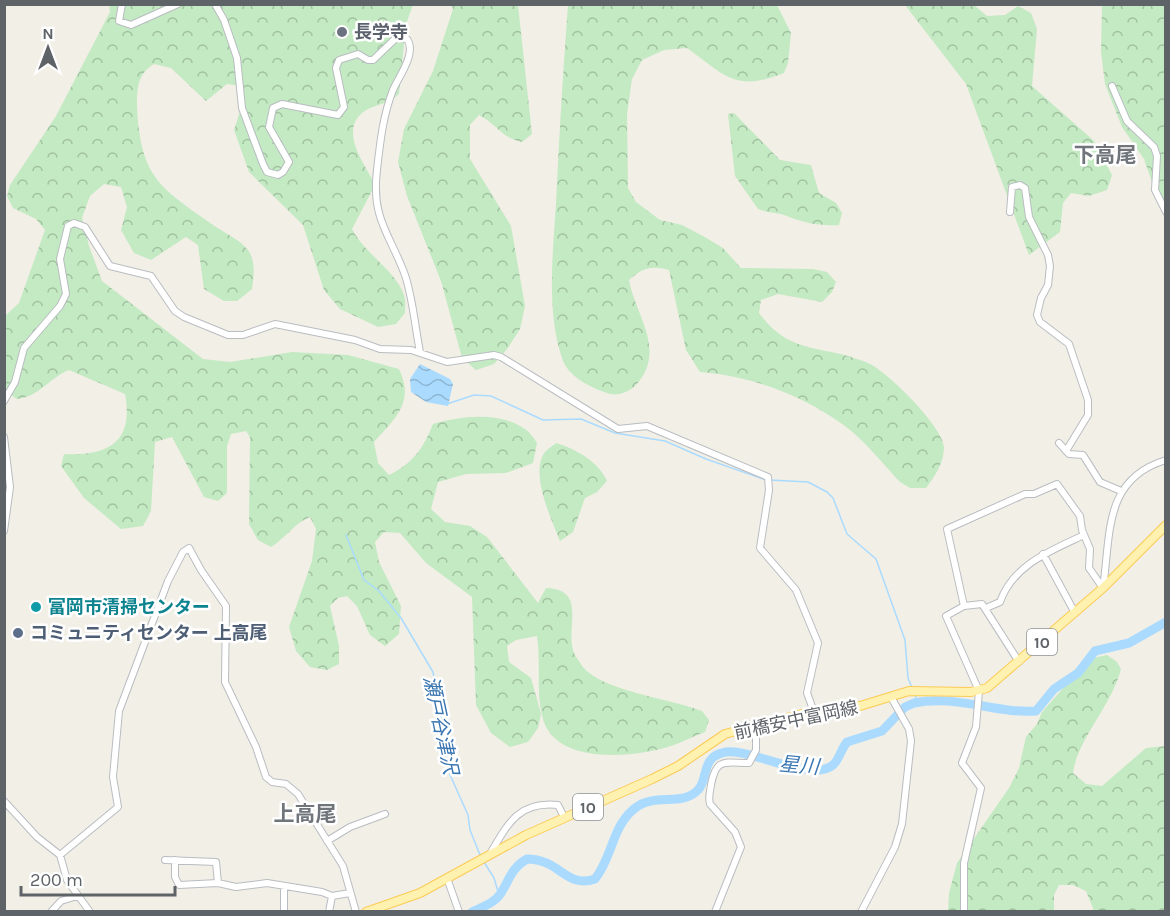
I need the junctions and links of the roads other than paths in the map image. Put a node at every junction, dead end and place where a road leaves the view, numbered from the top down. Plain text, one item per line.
1 (122, 4) edge
2 (178, 4) edge
3 (215, 4) edge
4 (1112, 86) dead end
5 (1010, 212) dead end
6 (1166, 212) edge
7 (420, 352) junction
8 (4, 401) edge
9 (4, 436) edge
10 (1059, 443) dead end
11 (1066, 451) junction
12 (1166, 460) edge
13 (1121, 491) junction
14 (1166, 525) edge
15 (4, 531) edge
16 (1084, 535) junction
17 (1043, 554) junction
18 (1103, 588) junction
19 (964, 606) junction
20 (986, 608) junction
21 (1075, 613) junction
22 (1019, 662) junction
23 (979, 691) junction
24 (892, 701) junction
25 (813, 712) junction
26 (756, 726) junction
27 (4, 801) edge
28 (385, 814) dead end
29 (564, 817) junction
30 (327, 841) junction
31 (490, 854) junction
32 (60, 855) junction
33 (165, 860) dead end
34 (175, 860) junction
35 (447, 878) junction
36 (218, 883) junction
37 (284, 886) junction
38 (350, 893) junction
39 (77, 896) junction
40 (332, 896) junction
41 (51, 912) edge
42 (90, 912) edge
43 (284, 912) edge
44 (329, 912) edge
45 (356, 912) edge
46 (366, 912) edge
47 (459, 912) edge
48 (715, 912) edge
49 (861, 912) edge
50 (964, 912) edge

1 - 2 street
3 - 7 street
4 - 6 street
5 - 11 street
7 - 8 street
7 - 25 street
9 - 15 street
10 - 11 street
11 - 13 street
12 - 13 street
13 - 18 street
14 - 18 main road, 10
16 - 17 street
16 - 18 street
16 - 19 street
17 - 20 street
17 - 21 street
18 - 21 main road, 10
19 - 20 street
19 - 23 street
20 - 22 street
21 - 22 main road, 10
22 - 23 main road, 10
23 - 24 main road, 前橋安中富岡線 / 10
23 - 50 street
24 - 25 main road, 前橋安中富岡線 / 10
24 - 49 street
25 - 26 main road, 前橋安中富岡線 / 10
26 - 29 main road, 前橋安中富岡線 / 10
26 - 48 street
27 - 32 street
28 - 30 street
29 - 31 main road, 前橋安中富岡線 / 10
29 - 31 street
30 - 32 street
30 - 38 street
31 - 35 main road, 前橋安中富岡線 / 10
32 - 39 street
33 - 34 street
34 - 36 street
34 - 36 street
35 - 46 main road, 前橋安中富岡線 / 10
35 - 47 street
36 - 37 street
37 - 40 street
37 - 43 street
38 - 40 street
38 - 45 street
39 - 41 street
39 - 42 street
40 - 44 street

